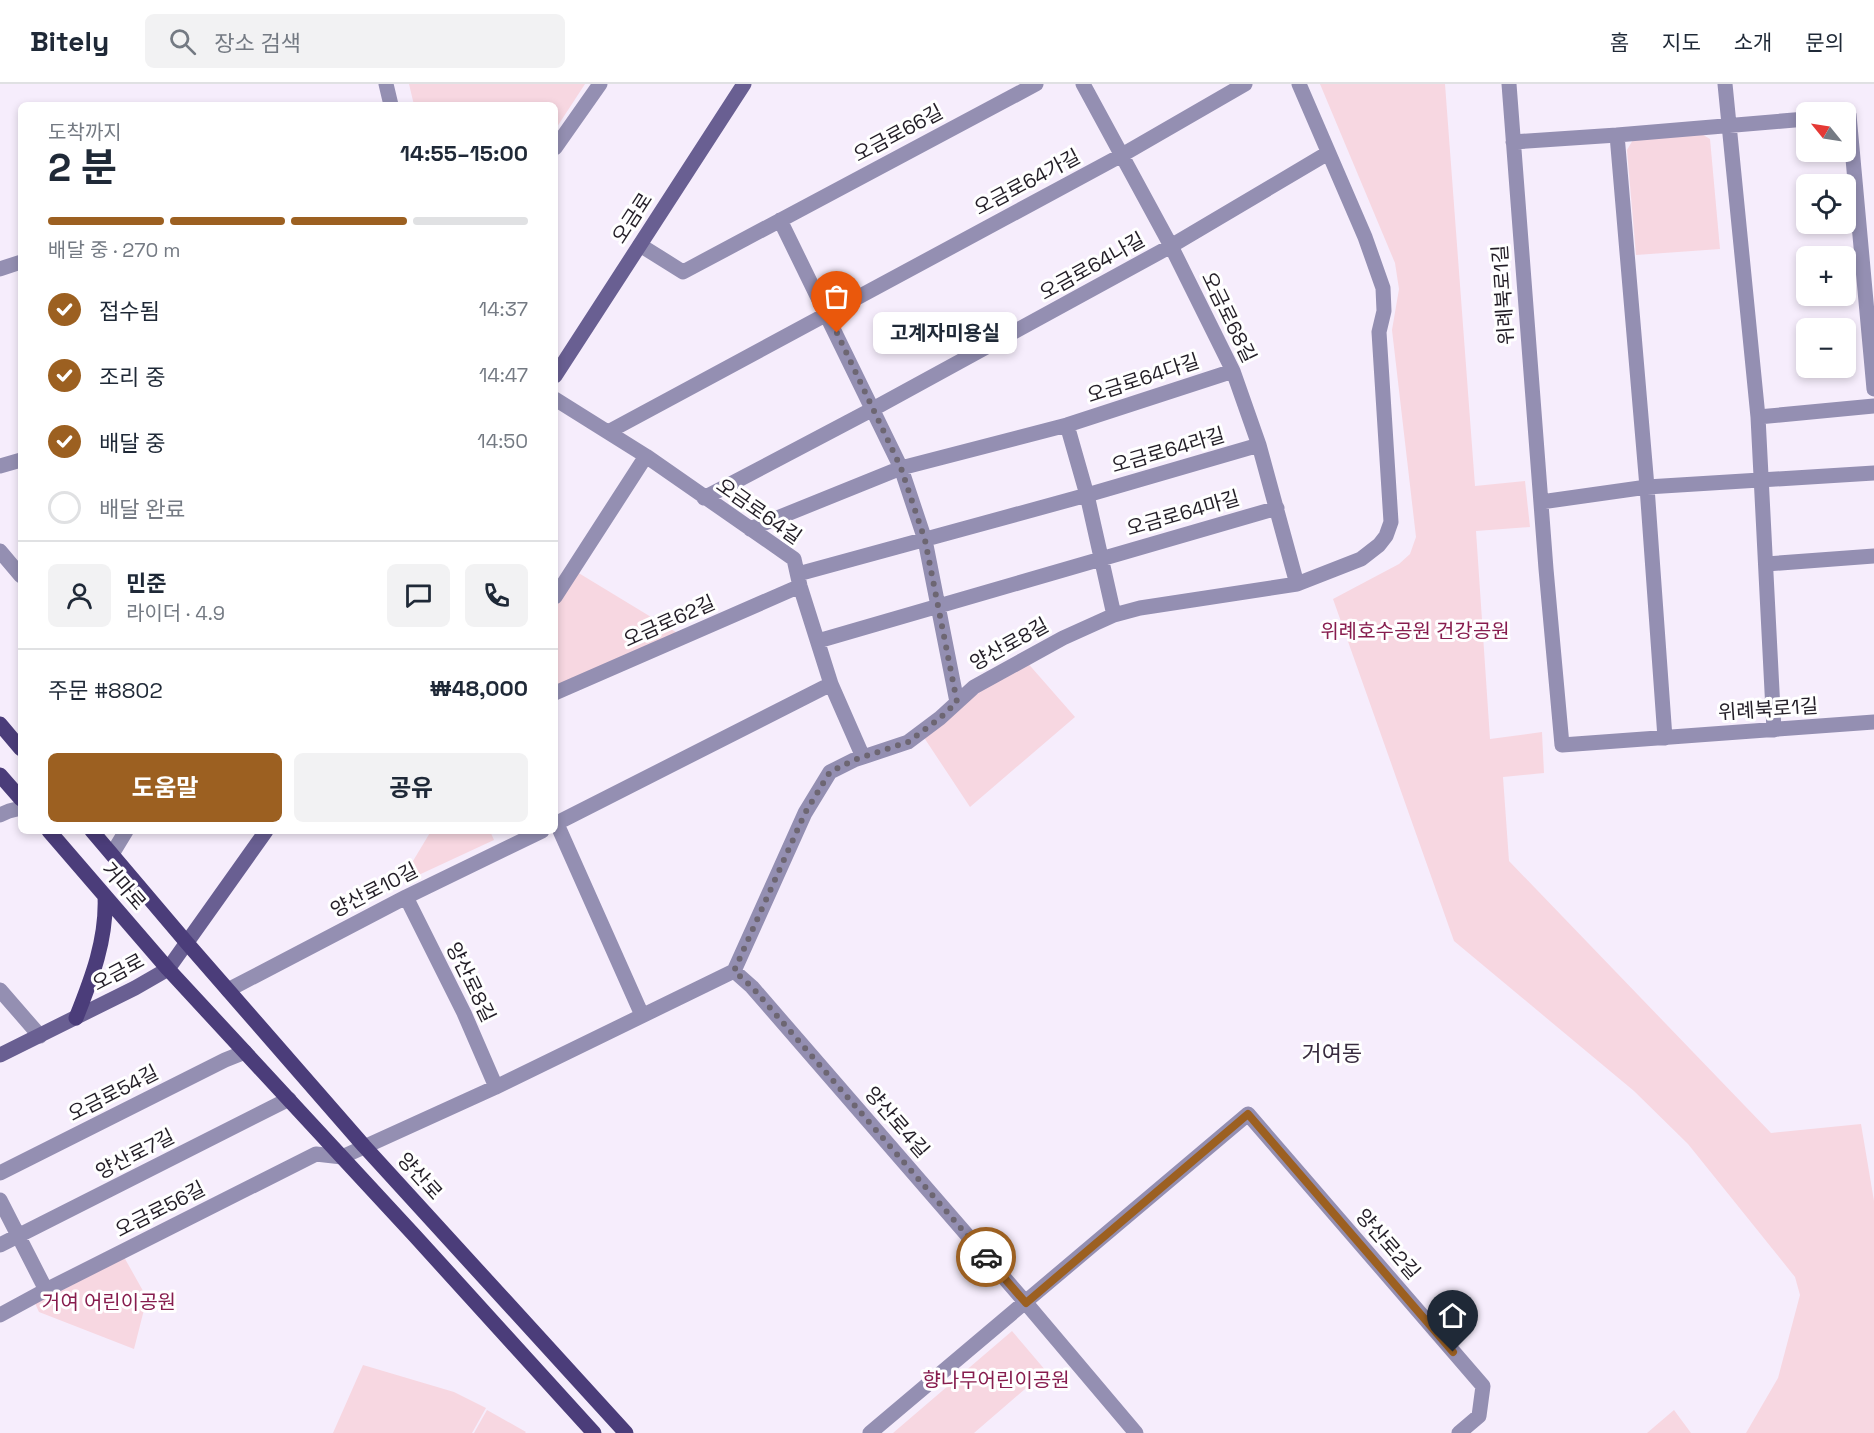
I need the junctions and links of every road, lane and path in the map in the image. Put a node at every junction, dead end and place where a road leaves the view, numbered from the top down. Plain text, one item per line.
1 (386, 84) edge
2 (600, 84) edge
3 (744, 84) edge
4 (1036, 84) edge
5 (1083, 84) edge
6 (1245, 84) edge
7 (1299, 84) edge
8 (1509, 84) edge
9 (1725, 84) edge
10 (390, 102) edge
11 (1796, 120) edge
12 (1728, 125) junction
13 (1617, 135) junction
14 (1513, 142) junction
15 (558, 144) edge
16 (1328, 153) junction
17 (1122, 155) junction
18 (1853, 162) edge
19 (780, 220) junction
20 (640, 245) junction
21 (1171, 246) junction
22 (18, 263) edge
23 (0, 269) edge
24 (827, 314) junction
25 (558, 371) edge
26 (1233, 371) junction
27 (1874, 389) edge
28 (558, 401) edge
29 (1874, 406) edge
30 (873, 409) junction
31 (1758, 417) junction
32 (1067, 425) junction
33 (608, 432) junction
34 (1260, 445) junction
35 (646, 456) junction
36 (18, 461) edge
37 (0, 466) edge
38 (901, 468) junction
39 (1874, 473) edge
40 (1760, 481) junction
41 (1647, 487) junction
42 (1087, 495) junction
43 (704, 498) junction
44 (1541, 502) junction
45 (1277, 508) junction
46 (750, 529) junction
47 (925, 540) junction
48 (0, 551) edge
49 (1874, 556) edge
50 (1101, 559) junction
51 (1766, 564) junction
52 (18, 572) edge
53 (799, 580) junction
54 (1297, 584) junction
55 (558, 592) edge
56 (938, 606) junction
57 (1114, 615) junction
58 (818, 640) junction
59 (831, 684) junction
60 (558, 692) edge
61 (957, 702) junction
62 (1874, 722) edge
63 (0, 724) edge
64 (1774, 730) junction
65 (1665, 738) junction
66 (18, 745) edge
67 (864, 757) junction
68 (0, 775) edge
69 (18, 796) edge
70 (18, 809) edge
71 (0, 815) edge
72 (558, 823) edge
73 (558, 828) edge
74 (52, 834) edge
75 (95, 834) edge
76 (124, 834) edge
77 (264, 834) edge
78 (536, 834) edge
79 (112, 854) junction
80 (105, 896) junction
81 (406, 897) junction
82 (187, 943) junction
83 (168, 969) junction
84 (734, 971) junction
85 (0, 990) edge
86 (228, 990) junction
87 (642, 1015) junction
88 (76, 1018) junction
89 (40, 1036) junction
90 (245, 1052) junction
91 (0, 1055) edge
92 (496, 1086) junction
93 (288, 1099) junction
94 (364, 1146) junction
95 (342, 1157) junction
96 (0, 1173) edge
97 (0, 1200) edge
98 (19, 1236) junction
99 (0, 1245) edge
100 (46, 1290) junction
101 (1026, 1303) junction
102 (0, 1316) edge
103 (594, 1433) edge
104 (626, 1433) edge
105 (870, 1433) edge
106 (1136, 1433) edge
107 (1459, 1433) edge

1 - 10 street
2 - 15 street
3 - 20 main road, 오금로
4 - 19 street, 오금로66길
5 - 17 street, 오금로68길
6 - 17 street, 오금로64가길
7 - 16 street, 양산로8길
8 - 14 street, 위례북로1길
9 - 12 street
11 - 12 street
12 - 13 street
12 - 31 street
13 - 14 street
13 - 41 street
14 - 44 street, 위례북로1길
16 - 21 street, 오금로64나길
16 - 54 street, 양산로8길
17 - 21 street, 오금로68길
17 - 24 street, 오금로64가길
18 - 27 street
19 - 20 street, 오금로66길
19 - 24 street
20 - 25 main road, 오금로
21 - 26 street, 오금로68길
21 - 30 street, 오금로64나길
22 - 23 street
24 - 30 street
24 - 33 street, 오금로64가길
26 - 32 street, 오금로64다길
26 - 34 street, 오금로68길
28 - 33 street, 오금로64길
29 - 31 street
30 - 38 street
30 - 43 street, 오금로64나길
31 - 40 street
32 - 38 street, 오금로64다길
32 - 42 street
33 - 35 street, 오금로64길
34 - 42 street, 오금로64라길
34 - 45 street, 오금로68길
35 - 43 street, 오금로64길
35 - 55 street
36 - 37 street
38 - 46 street, 오금로64다길
38 - 47 street
39 - 40 street
40 - 41 street
40 - 51 street
41 - 44 street
41 - 65 street
42 - 47 street, 오금로64라길
42 - 50 street
43 - 46 street, 오금로64길
44 - 65 street, 위례북로1길
45 - 50 street, 오금로64마길
45 - 54 street, 오금로68길
46 - 53 street, 오금로64길
47 - 53 street, 오금로64라길
47 - 56 street
48 - 52 street
49 - 51 street
50 - 56 street, 오금로64마길
50 - 57 street
51 - 64 street
53 - 58 street, 오금로64길
53 - 60 street, 오금로62길
54 - 57 street, 양산로8길
56 - 58 street, 오금로64마길
56 - 61 street
57 - 61 street, 양산로8길
58 - 59 street, 오금로64길
59 - 67 street, 오금로64길
59 - 72 street
61 - 67 street, 양산로8길
62 - 64 street, 위례북로1길
63 - 66 main road
64 - 65 street, 위례북로1길
67 - 84 street, 양산로8길
68 - 69 main road
70 - 71 street
73 - 87 street
74 - 80 main road, 거마로
75 - 79 main road, 거마로
76 - 79 street
77 - 82 main road, 오금로
78 - 81 street, 양산로10길
79 - 82 main road, 거마로
80 - 83 main road, 거마로
80 - 88 main road
81 - 86 street, 양산로10길
81 - 92 street, 양산로8길
82 - 83 main road, 오금로
82 - 86 main road, 양산로
83 - 88 main road, 오금로
83 - 90 main road
84 - 87 street
84 - 101 street, 양산로4길
85 - 89 street
86 - 94 main road, 양산로
87 - 92 street
88 - 89 main road, 오금로
89 - 91 main road, 오금로
90 - 93 main road
90 - 96 street, 오금로54길
92 - 94 street
93 - 95 main road
93 - 98 street, 양산로7길
94 - 95 street
94 - 104 main road, 양산로
95 - 100 street, 오금로56길
95 - 103 main road
97 - 98 street
98 - 99 street, 양산로7길
98 - 100 street
100 - 102 street, 오금로56길
101 - 105 street
101 - 106 street, 양산로4길
101 - 107 street, 양산로2길

